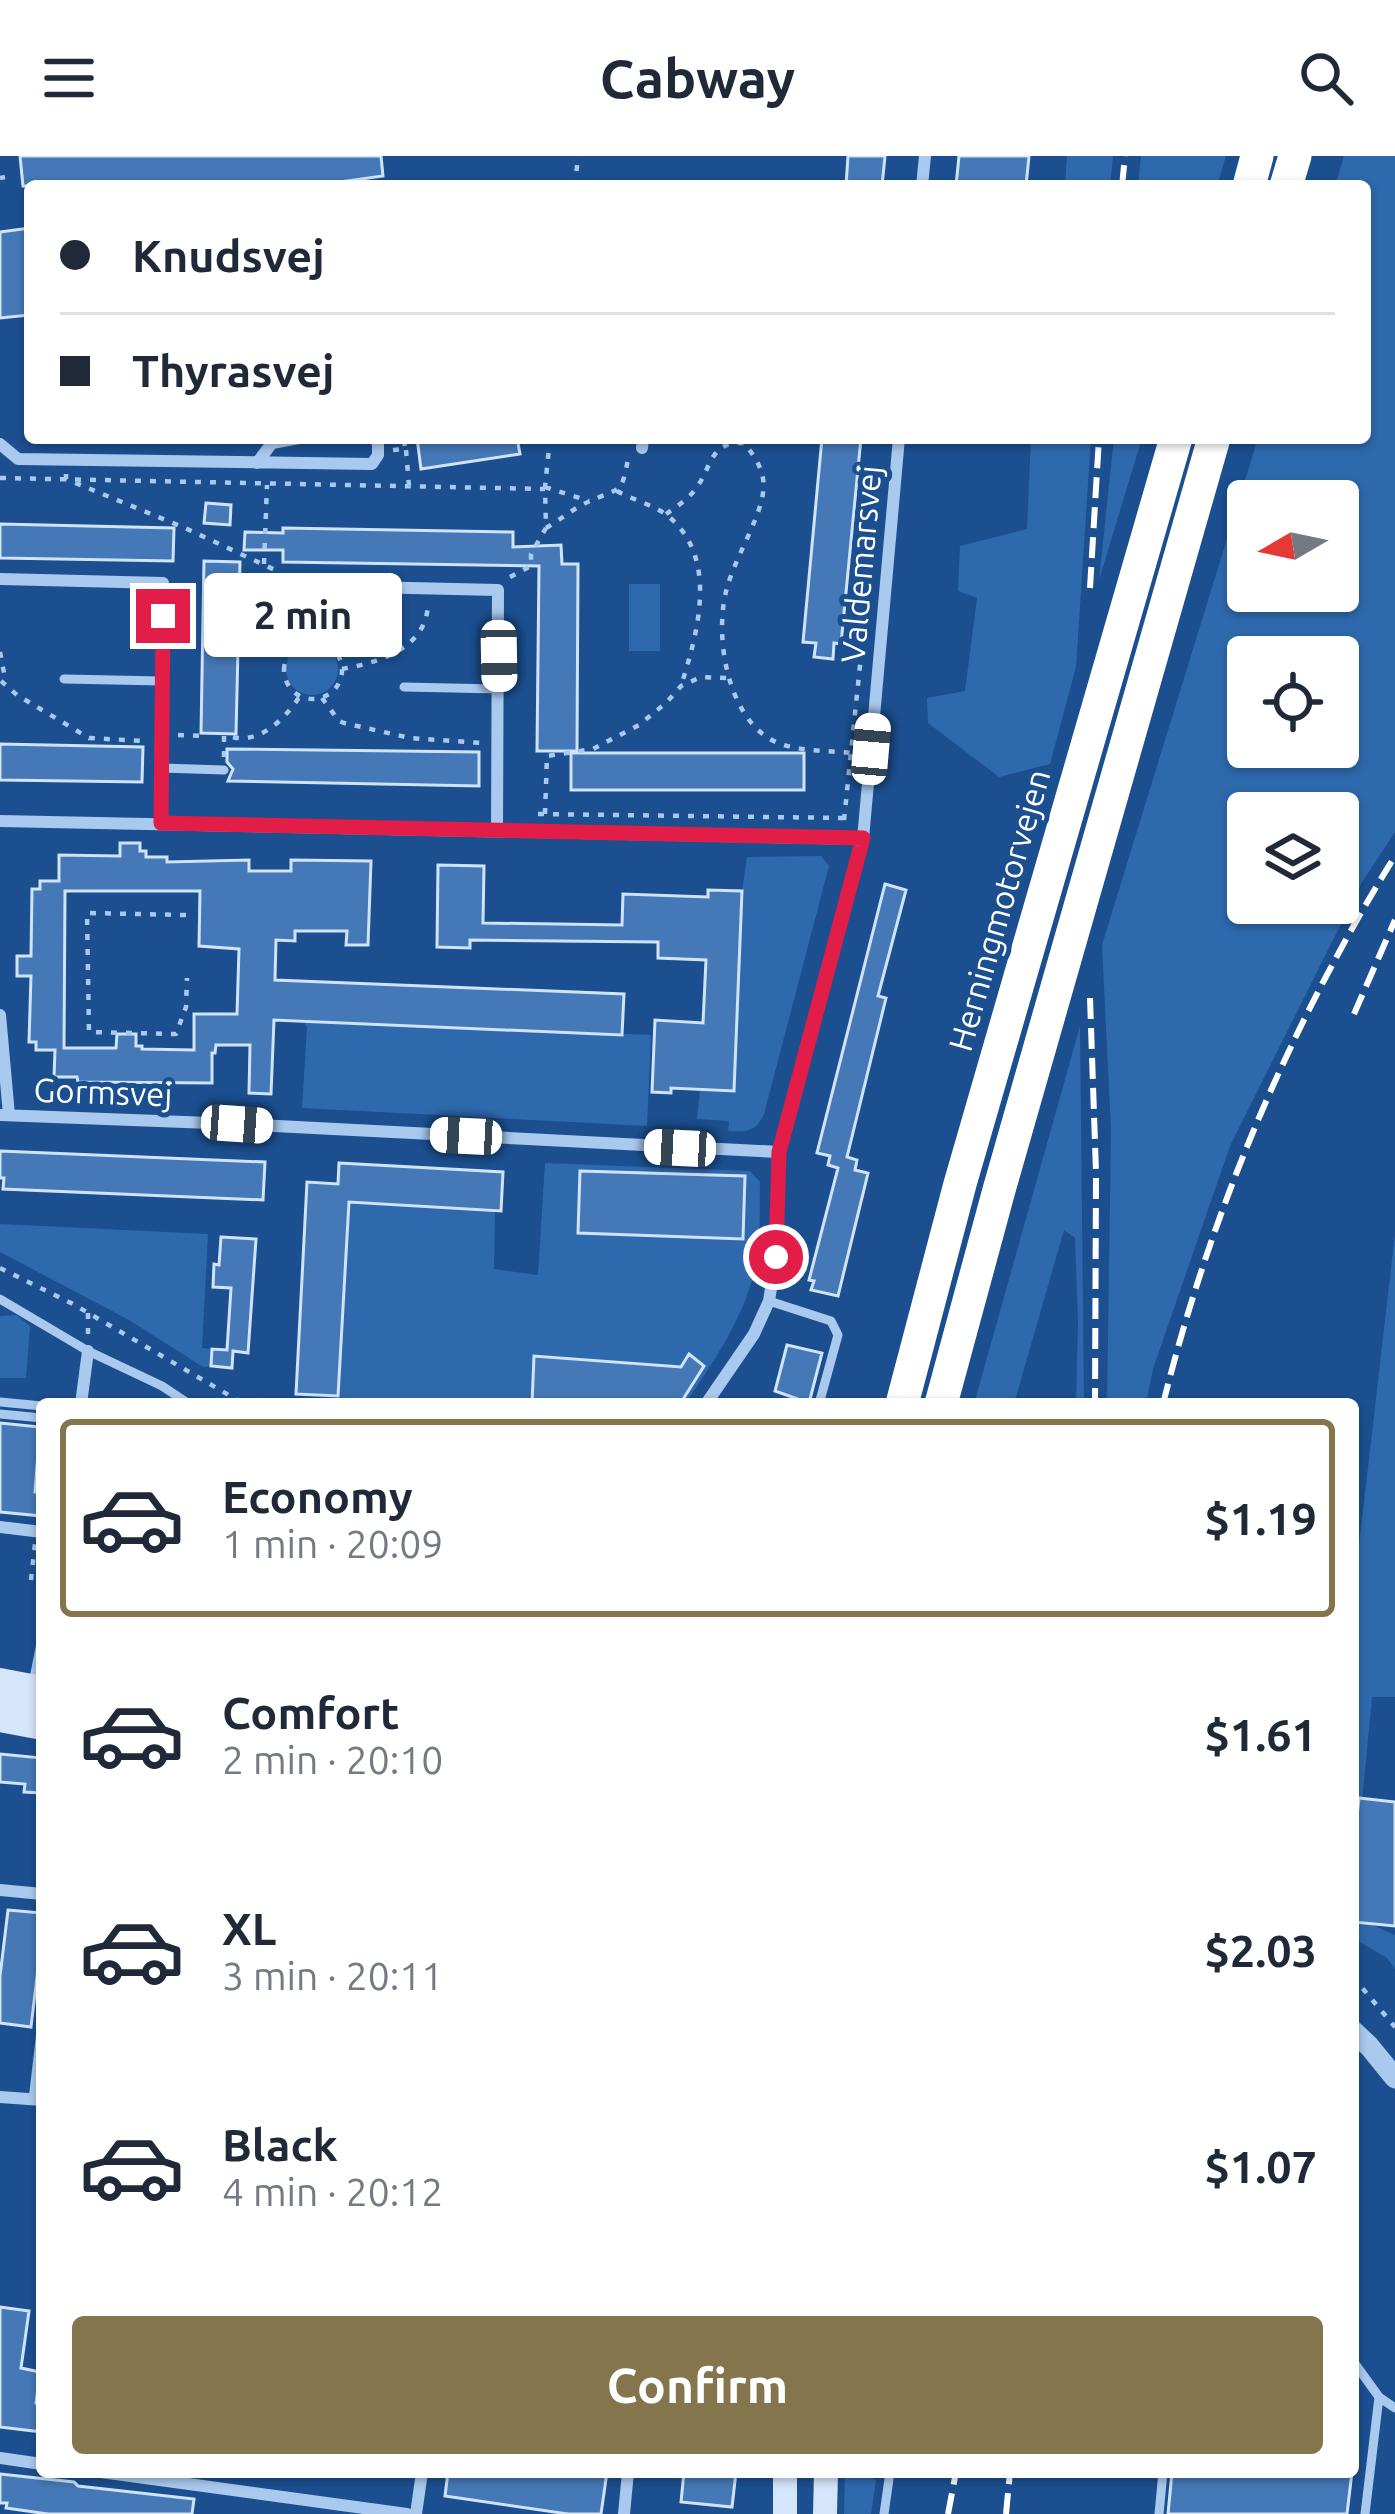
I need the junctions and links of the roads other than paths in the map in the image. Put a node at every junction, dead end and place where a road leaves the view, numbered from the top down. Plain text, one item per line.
1 (0, 444) edge
2 (271, 444) edge
3 (378, 444) edge
4 (898, 444) edge
5 (1174, 444) edge
6 (1212, 444) edge
7 (257, 463) junction
8 (0, 579) edge
9 (278, 585) dead end
10 (64, 680) dead end
11 (162, 681) junction
12 (404, 686) dead end
13 (499, 689) junction
14 (161, 768) junction
15 (224, 770) dead end
16 (0, 821) edge
17 (161, 823) junction
18 (497, 829) junction
19 (863, 838) junction
20 (0, 1015) edge
21 (4, 1115) edge
22 (779, 1152) junction
23 (0, 1299) edge
24 (769, 1301) junction
25 (88, 1351) junction
26 (82, 1398) edge
27 (180, 1398) edge
28 (710, 1398) edge
29 (821, 1398) edge
30 (904, 1398) edge
31 (943, 1398) edge
32 (0, 1402) edge
33 (36, 1405) edge
34 (0, 1414) edge
35 (36, 1417) edge
36 (0, 1527) edge
37 (36, 1532) edge
38 (0, 1680) edge
39 (0, 1702) edge
40 (36, 1703) edge
41 (36, 1704) edge
42 (36, 1705) edge
43 (0, 1720) edge
44 (0, 1890) edge
45 (36, 1893) edge
46 (1359, 2037) edge
47 (1395, 2078) edge
48 (0, 2097) edge
49 (36, 2100) edge
50 (1359, 2370) edge
51 (1378, 2397) junction
52 (1395, 2408) edge
53 (0, 2458) edge
54 (36, 2463) edge
55 (145, 2478) edge
56 (421, 2478) edge
57 (627, 2478) edge
58 (785, 2478) edge
59 (826, 2478) edge
60 (889, 2478) edge
61 (1162, 2478) edge
62 (412, 2514) edge
63 (624, 2514) edge
64 (785, 2514) edge
65 (825, 2514) edge
66 (884, 2514) edge
67 (1159, 2514) edge
68 (1365, 2514) edge

1 - 7 street
2 - 7 street
3 - 7 street
4 - 19 street, Valdemarsvej
5 - 30 highway, Herningmotorvejen
6 - 31 highway
8 - 11 street
9 - 13 street
10 - 11 lane
11 - 14 street
12 - 13 lane
13 - 18 street
14 - 15 lane
14 - 17 street
16 - 17 street
17 - 18 street
18 - 19 street
19 - 22 street, Valdemarsvej
20 - 21 street
21 - 22 street, Gormsvej
22 - 24 street, Valdemarsvej
23 - 25 lane
24 - 28 street
24 - 29 lane
25 - 26 street
25 - 27 lane
32 - 33 lane
34 - 35 lane
36 - 37 street
38 - 40 main road
39 - 41 main road
42 - 43 main road
44 - 45 street
46 - 47 street
48 - 49 street
50 - 51 lane
51 - 52 lane
51 - 68 lane
53 - 54 street
55 - 62 street
56 - 62 street
57 - 63 street
58 - 64 main road
59 - 65 main road
60 - 66 lane
61 - 67 lane

